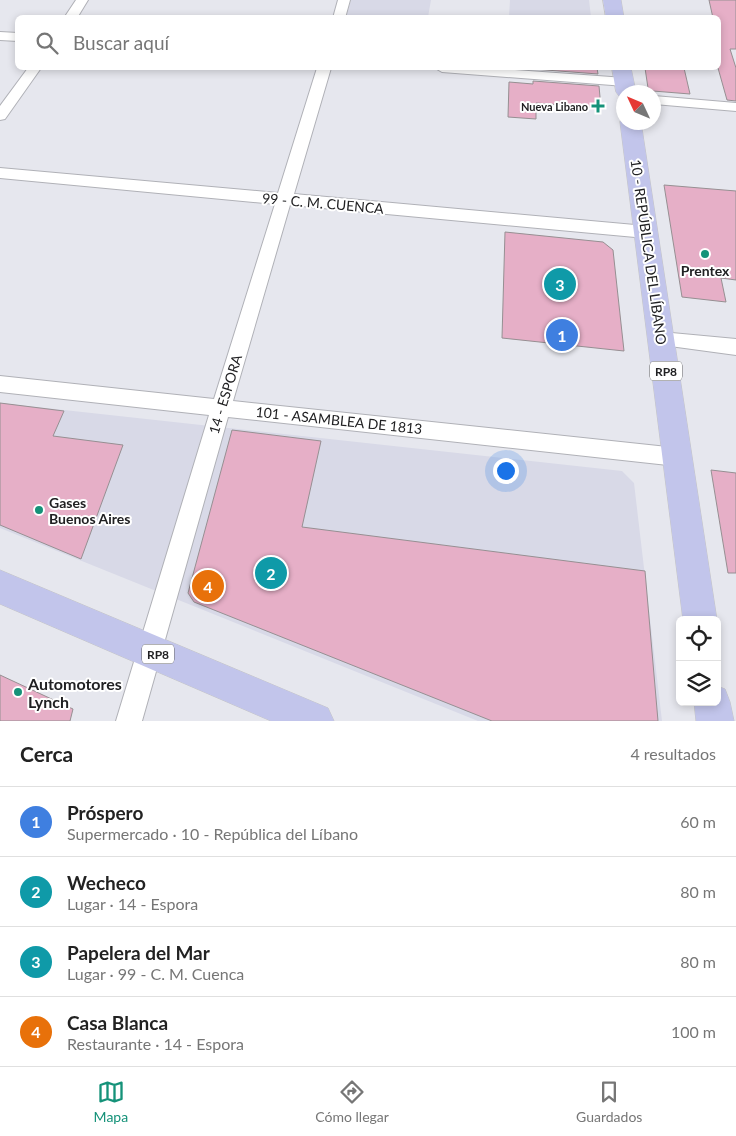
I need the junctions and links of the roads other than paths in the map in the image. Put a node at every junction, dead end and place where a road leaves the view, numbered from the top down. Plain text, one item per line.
1 (82, 0) edge
2 (344, 0) edge
3 (612, 0) edge
4 (72, 15) edge
5 (340, 15) edge
6 (614, 15) edge
7 (0, 36) edge
8 (15, 37) edge
9 (33, 70) edge
10 (323, 70) edge
11 (472, 70) edge
12 (624, 80) edge
13 (661, 101) edge
14 (736, 107) edge
15 (0, 116) edge
16 (631, 130) edge
17 (0, 173) edge
18 (284, 199) junction
19 (646, 232) junction
20 (661, 339) junction
21 (736, 347) edge
22 (0, 384) edge
23 (220, 408) junction
24 (678, 457) junction
25 (0, 588) edge
26 (699, 616) edge
27 (149, 650) junction
28 (713, 706) edge
29 (129, 721) edge
30 (315, 721) edge
31 (715, 721) edge

1 - 4 street
2 - 5 street
3 - 6 main road
7 - 8 street
9 - 15 street
10 - 18 street, 14 - ESPORA
11 - 12 street
13 - 14 street
16 - 19 main road, 10 - REPÚBLICA DEL LÍBANO / RP8
17 - 18 street, 99 - C. M. CUENCA
18 - 19 street, 99 - C. M. CUENCA
18 - 23 street, 14 - ESPORA
19 - 20 main road, 10 - REPÚBLICA DEL LÍBANO / RP8
20 - 21 street
20 - 24 main road, 10 - REPÚBLICA DEL LÍBANO / RP8
22 - 23 street, 101 - ASAMBLEA DE 1813
23 - 24 street, 101 - ASAMBLEA DE 1813
23 - 27 street, 14 - ESPORA
24 - 26 main road, 10 - REPÚBLICA DEL LÍBANO / RP8
25 - 27 main road, RP8
27 - 29 street, 14 - ESPORA
27 - 30 main road, RP8
28 - 31 main road

